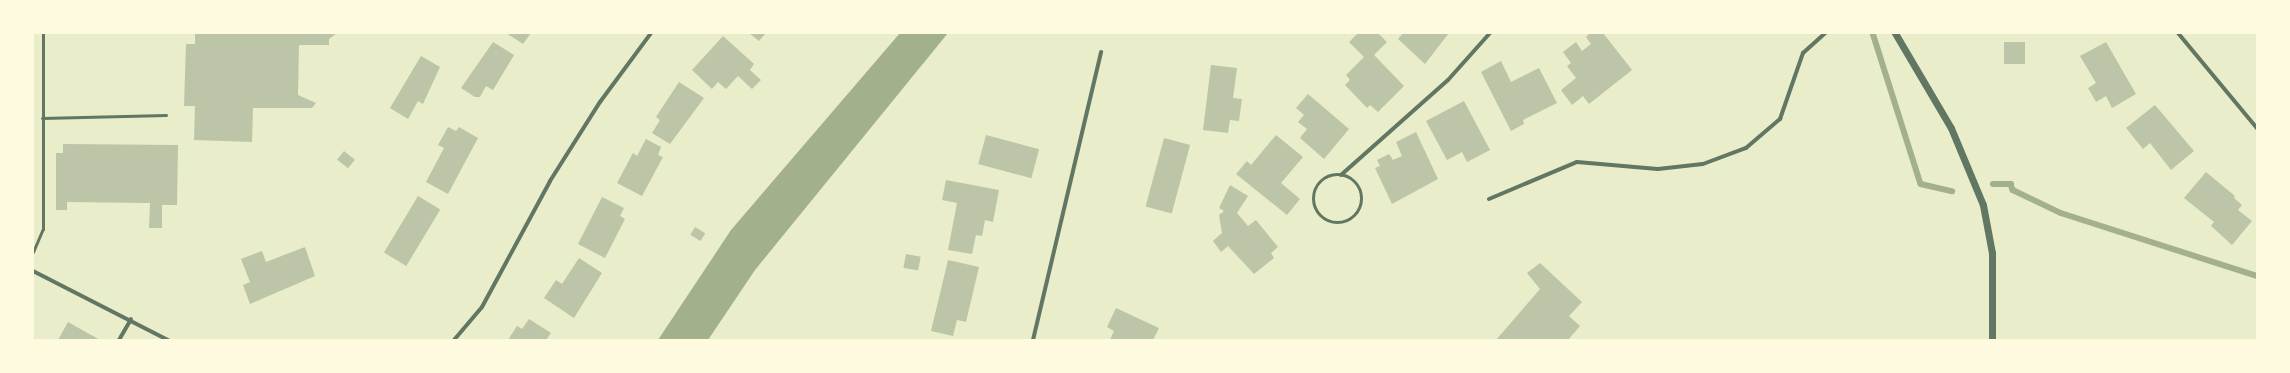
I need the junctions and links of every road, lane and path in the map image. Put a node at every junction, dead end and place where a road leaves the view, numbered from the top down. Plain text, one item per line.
1 (43, 33) edge
2 (651, 33) edge
3 (1490, 33) edge
4 (1825, 33) edge
5 (1895, 33) edge
6 (2178, 33) edge
7 (1101, 52) dead end
8 (166, 115) dead end
9 (42, 118) junction
10 (2257, 128) edge
11 (1341, 175) junction
12 (1489, 199) dead end
13 (33, 252) edge
14 (33, 271) edge
15 (131, 320) junction
16 (119, 340) edge
17 (168, 340) edge
18 (454, 340) edge
19 (1033, 340) edge
20 (1992, 340) edge

1 - 9 lane
2 - 18 street
3 - 11 street
4 - 12 street
5 - 20 street
6 - 10 street
7 - 19 street
8 - 9 lane
9 - 13 lane
11 - 11 lane
14 - 15 street
15 - 16 street
15 - 17 street

